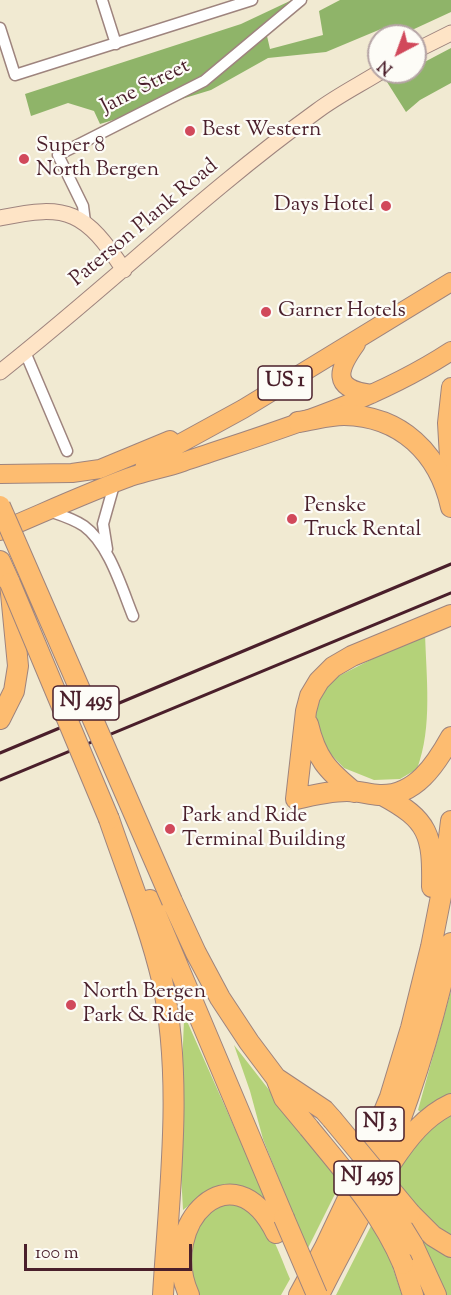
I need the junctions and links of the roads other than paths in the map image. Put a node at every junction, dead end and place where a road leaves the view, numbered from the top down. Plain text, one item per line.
1 (102, 0) edge
2 (252, 0) edge
3 (301, 0) edge
4 (0, 28) edge
5 (451, 33) edge
6 (116, 44) junction
7 (427, 45) edge
8 (367, 80) edge
9 (0, 218) edge
10 (86, 222) junction
11 (124, 270) junction
12 (451, 282) edge
13 (361, 337) junction
14 (451, 351) edge
15 (25, 352) junction
16 (0, 372) edge
17 (451, 387) edge
18 (372, 394) junction
19 (298, 422) junction
20 (209, 428) junction
21 (67, 451) dead end
22 (0, 474) edge
23 (122, 481) junction
24 (451, 492) edge
25 (0, 506) edge
26 (451, 507) edge
27 (49, 511) junction
28 (0, 531) edge
29 (109, 558) junction
30 (0, 561) edge
31 (10, 583) junction
32 (451, 615) edge
33 (133, 616) dead end
34 (306, 711) junction
35 (0, 719) edge
36 (451, 737) edge
37 (324, 765) junction
38 (354, 792) junction
39 (382, 795) junction
40 (302, 798) junction
41 (451, 821) edge
42 (160, 943) junction
43 (451, 943) edge
44 (431, 946) junction
45 (276, 1078) junction
46 (451, 1104) edge
47 (319, 1121) junction
48 (369, 1197) junction
49 (280, 1226) junction
50 (451, 1247) edge
51 (306, 1294) edge
52 (163, 1295) edge
53 (189, 1295) edge
54 (413, 1295) edge
55 (436, 1295) edge

1 - 6 street
2 - 6 street
3 - 10 street, Jane Street
4 - 6 street
5 - 7 main road
8 - 11 main road, Paterson Plank Road
9 - 10 main road
10 - 11 main road
11 - 15 main road, Paterson Plank Road
12 - 13 main road, US 1
13 - 18 main road
13 - 20 main road, US 1
14 - 18 main road, US 1
15 - 16 main road, Paterson Plank Road
15 - 21 street
17 - 24 main road
18 - 19 main road, US 1
19 - 23 main road, US 1
19 - 26 highway
20 - 22 main road
20 - 23 main road, US 1
23 - 27 main road, US 1
23 - 29 street
25 - 45 highway, NJ 495, bridge
27 - 28 main road, US 1
27 - 29 street
29 - 33 street
30 - 31 highway, NJ 495
31 - 35 highway, bridge
31 - 42 highway, NJ 495, bridge
32 - 34 highway
34 - 37 highway
34 - 40 highway
36 - 39 highway
37 - 38 highway
37 - 40 highway
38 - 39 highway
38 - 40 highway
39 - 44 highway
41 - 44 highway, NJ 3
42 - 49 highway, NJ 495
42 - 52 highway
43 - 48 highway, NJ 3
44 - 51 highway, NJ 3
45 - 47 highway, NJ 495
45 - 47 highway
46 - 48 highway
47 - 50 highway, bridge
47 - 54 highway, bridge
47 - 55 highway, NJ 495, bridge
48 - 51 highway, NJ 3
49 - 51 highway, NJ 495, bridge
49 - 53 highway

